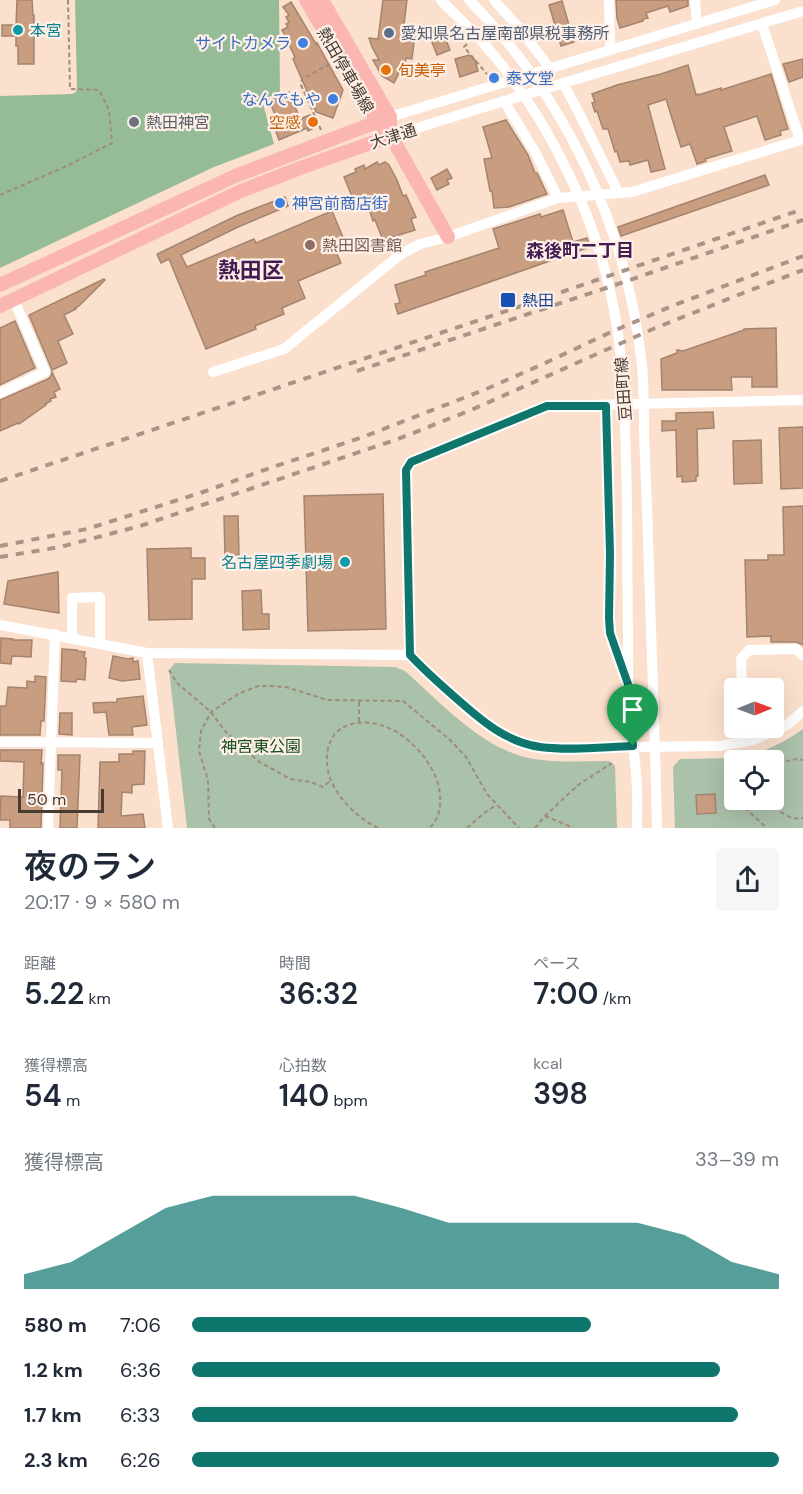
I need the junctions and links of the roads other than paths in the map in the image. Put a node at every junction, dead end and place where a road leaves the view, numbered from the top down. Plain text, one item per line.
1 (306, 0) edge
2 (322, 0) edge
3 (441, 0) edge
4 (469, 0) edge
5 (494, 0) edge
6 (609, 0) edge
7 (695, 0) edge
8 (775, 0) edge
9 (803, 11) edge
10 (697, 24) junction
11 (762, 24) junction
12 (610, 50) junction
13 (549, 67) junction
14 (563, 83) junction
15 (504, 101) junction
16 (383, 119) junction
17 (391, 136) junction
18 (618, 192) junction
19 (558, 198) junction
20 (448, 237) junction
21 (0, 285) edge
22 (14, 300) junction
23 (0, 306) edge
24 (213, 372) dead end
25 (0, 393) edge
26 (803, 400) edge
27 (606, 406) junction
28 (0, 625) edge
29 (55, 634) junction
30 (72, 638) junction
31 (100, 643) junction
32 (147, 652) junction
33 (410, 655) junction
34 (803, 656) edge
35 (742, 678) edge
36 (628, 684) junction
37 (803, 711) edge
38 (744, 738) edge
39 (0, 742) edge
40 (51, 742) junction
41 (744, 742) junction
42 (158, 743) junction
43 (633, 746) junction
44 (655, 746) junction
45 (48, 828) edge
46 (168, 828) edge
47 (637, 828) edge
48 (657, 828) edge

1 - 16 main road, 熱田停車場線
2 - 16 main road, 熱田停車場線
3 - 36 street, 豆田町線
4 - 44 street, 豆田町線
5 - 13 street
6 - 12 street
7 - 10 street
8 - 10 street, 大津通
9 - 11 street, 大津通
10 - 12 street, 大津通
11 - 14 street, 大津通
11 - 18 street
12 - 13 street, 大津通
13 - 16 street, 大津通
14 - 15 street, 大津通
14 - 18 street
15 - 17 street, 大津通
15 - 19 street
16 - 17 main road, 熱田停車場線
16 - 21 main road, 大津通
17 - 20 main road, 熱田停車場線
17 - 22 main road, 大津通
18 - 19 street
19 - 20 street
20 - 24 street
22 - 23 main road, 大津通
22 - 25 street
26 - 27 street
27 - 33 street
27 - 36 street
28 - 29 street
29 - 30 street
29 - 40 street
30 - 31 street
30 - 31 street
31 - 32 street
32 - 33 street
32 - 42 street
33 - 43 street
34 - 35 street
36 - 43 street, 豆田町線
37 - 41 street
38 - 41 street
39 - 40 street
40 - 42 street
40 - 45 street
41 - 44 street
42 - 46 street
43 - 44 street
43 - 47 street, 豆田町線
44 - 48 street

